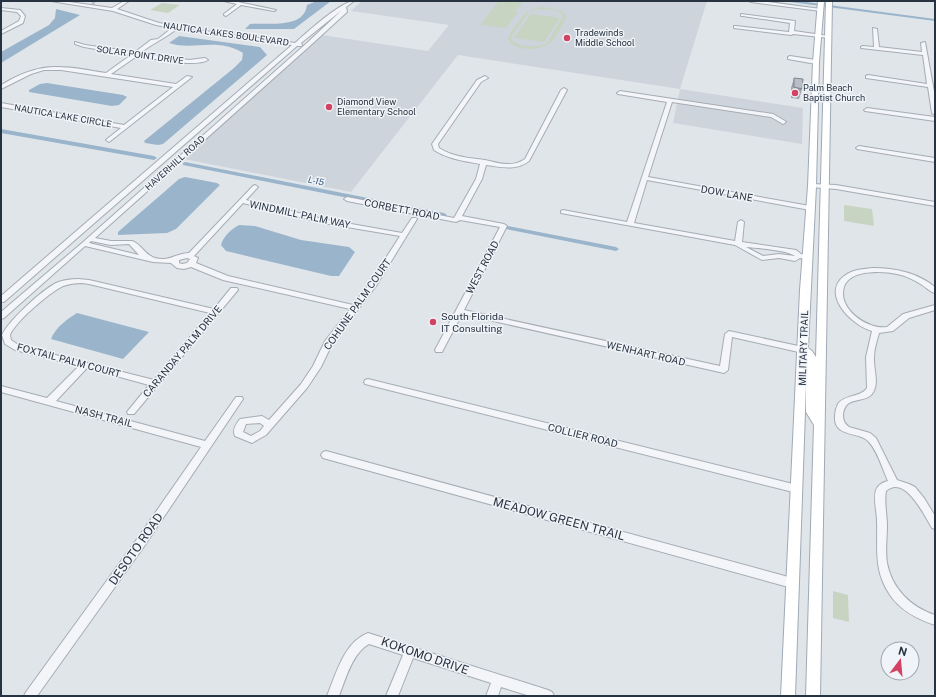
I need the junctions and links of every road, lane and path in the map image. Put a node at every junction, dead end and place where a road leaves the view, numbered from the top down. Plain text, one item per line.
1 (53, 1) edge
2 (75, 1) edge
3 (120, 1) edge
4 (127, 1) edge
5 (226, 1) edge
6 (352, 1) edge
7 (751, 1) edge
8 (94, 2) edge
9 (240, 4) junction
10 (825, 5) edge
11 (113, 8) junction
12 (344, 8) junction
13 (1, 9) edge
14 (274, 10) dead end
15 (226, 15) dead end
16 (743, 15) dead end
17 (175, 26) junction
18 (736, 27) dead end
19 (875, 29) dead end
20 (792, 32) junction
21 (1, 33) edge
22 (823, 37) junction
23 (77, 43) dead end
24 (298, 43) junction
25 (923, 43) dead end
26 (308, 45) junction
27 (863, 47) dead end
28 (877, 48) junction
29 (136, 54) junction
30 (925, 54) junction
31 (790, 58) dead end
32 (205, 60) dead end
33 (816, 62) junction
34 (106, 75) junction
35 (189, 77) dead end
36 (868, 77) dead end
37 (485, 78) dead end
38 (178, 86) junction
39 (930, 86) junction
40 (1, 87) edge
41 (564, 90) dead end
42 (620, 93) dead end
43 (670, 100) junction
44 (1, 105) edge
45 (867, 110) dead end
46 (935, 113) edge
47 (935, 119) edge
48 (783, 122) dead end
49 (125, 127) junction
50 (109, 140) dead end
51 (858, 148) dead end
52 (164, 160) junction
53 (935, 160) edge
54 (176, 162) junction
55 (484, 162) junction
56 (645, 178) junction
57 (812, 186) junction
58 (256, 187) dead end
59 (824, 188) junction
60 (347, 199) dead end
61 (242, 202) junction
62 (935, 204) edge
63 (810, 208) junction
64 (935, 208) edge
65 (563, 212) dead end
66 (456, 218) junction
67 (414, 219) dead end
68 (741, 222) dead end
69 (630, 224) junction
70 (504, 226) joint
71 (404, 235) junction
72 (90, 239) junction
73 (739, 241) junction
74 (84, 244) junction
75 (753, 247) junction
76 (190, 256) junction
77 (803, 257) junction
78 (153, 260) junction
79 (175, 261) junction
80 (191, 264) junction
81 (933, 287) edge
82 (234, 290) dead end
83 (805, 297) junction
84 (1, 300) edge
85 (935, 307) edge
86 (354, 308) junction
87 (459, 311) junction
88 (215, 312) junction
89 (1, 316) edge
90 (876, 330) junction
91 (820, 349) junction
92 (439, 350) dead end
93 (803, 350) junction
94 (85, 365) junction
95 (368, 382) dead end
96 (155, 383) junction
97 (1, 389) edge
98 (239, 399) dead end
99 (50, 402) junction
100 (131, 412) dead end
101 (818, 423) junction
102 (269, 426) dead end
103 (208, 445) junction
104 (326, 455) dead end
105 (894, 484) junction
106 (797, 488) junction
107 (935, 525) edge
108 (792, 583) junction
109 (935, 620) edge
110 (410, 651) junction
111 (498, 680) junction
112 (30, 696) edge
113 (333, 696) edge
114 (392, 696) edge
115 (492, 696) edge
116 (548, 696) edge
117 (788, 696) edge
118 (813, 696) edge

1 - 11 street, NAUTICA LAKES BOULEVARD
2 - 8 street, NAUTICA LAKES BOULEVARD
3 - 11 street
4 - 11 street
5 - 9 street
6 - 12 street, HAVERHILL ROAD
7 - 10 street
8 - 11 street, NAUTICA LAKES BOULEVARD
9 - 14 street
9 - 15 street
10 - 22 main road, MILITARY TRAIL
11 - 17 street, NAUTICA LAKES BOULEVARD
12 - 24 street, HAVERHILL ROAD
12 - 26 street, HAVERHILL ROAD
13 - 21 street
16 - 20 street
17 - 24 street, NAUTICA LAKES BOULEVARD
17 - 29 street
18 - 20 street
19 - 28 street
20 - 22 street
22 - 33 main road, MILITARY TRAIL
22 - 59 main road, MILITARY TRAIL
23 - 29 street, SOLAR POINT DRIVE
24 - 26 street, NAUTICA LAKES BOULEVARD
24 - 52 street, HAVERHILL ROAD
25 - 30 street
26 - 54 street, HAVERHILL ROAD
27 - 28 street
28 - 30 street
29 - 32 street, SOLAR POINT DRIVE
29 - 34 street
30 - 39 street
31 - 33 street
33 - 57 main road, MILITARY TRAIL
34 - 38 street
34 - 40 street
35 - 38 street
36 - 39 street
37 - 55 street
38 - 49 street
39 - 46 street
41 - 55 street
42 - 43 street
43 - 48 street
43 - 56 street
44 - 49 street, NAUTICA LAKE CIRCLE
45 - 47 street
49 - 50 street
51 - 53 street
52 - 54 street
52 - 84 street, HAVERHILL ROAD
54 - 72 street, HAVERHILL ROAD
55 - 66 street
56 - 63 street, DOW LANE
56 - 69 street
57 - 59 street
57 - 63 main road, MILITARY TRAIL
58 - 61 street
59 - 62 street
59 - 64 street
59 - 91 main road, MILITARY TRAIL
60 - 66 street, CORBETT ROAD
61 - 71 street, WINDMILL PALM WAY
61 - 76 street
63 - 77 main road, MILITARY TRAIL
65 - 69 street
66 - 70 street, CORBETT ROAD
67 - 71 street, COHUNE PALM COURT
68 - 73 street
69 - 73 street
70 - 87 street, WEST ROAD
71 - 86 street, COHUNE PALM COURT
72 - 74 street, HAVERHILL ROAD
72 - 78 street
73 - 75 street
73 - 75 street
74 - 78 street
74 - 89 street, HAVERHILL ROAD
75 - 77 street
75 - 77 street
76 - 79 street
76 - 80 street
77 - 83 main road, MILITARY TRAIL
78 - 79 street
79 - 80 street
80 - 86 street
81 - 90 street
82 - 88 street, CARANDAY PALM DRIVE
83 - 91 main road
83 - 93 main road, MILITARY TRAIL
85 - 90 street
86 - 102 street, COHUNE PALM COURT
87 - 92 street, WEST ROAD
87 - 93 street, WENHART ROAD
88 - 94 street, FOXTAIL PALM COURT
88 - 96 street, CARANDAY PALM DRIVE
90 - 105 street
91 - 101 main road, MILITARY TRAIL
93 - 101 main road
93 - 106 main road, MILITARY TRAIL
94 - 96 street, FOXTAIL PALM COURT
94 - 99 street
95 - 106 street, COLLIER ROAD
96 - 100 street, CARANDAY PALM DRIVE
97 - 99 street, NASH TRAIL
98 - 103 street, DESOTO ROAD
99 - 103 street, NASH TRAIL
101 - 118 main road, MILITARY TRAIL
103 - 112 street, DESOTO ROAD
104 - 108 street, MEADOW GREEN TRAIL
105 - 107 street
105 - 109 street
106 - 108 main road, MILITARY TRAIL
108 - 117 main road, MILITARY TRAIL
110 - 111 street, KOKOMO DRIVE
110 - 113 street, KOKOMO DRIVE
110 - 114 street
111 - 115 street
111 - 116 street, KOKOMO DRIVE

